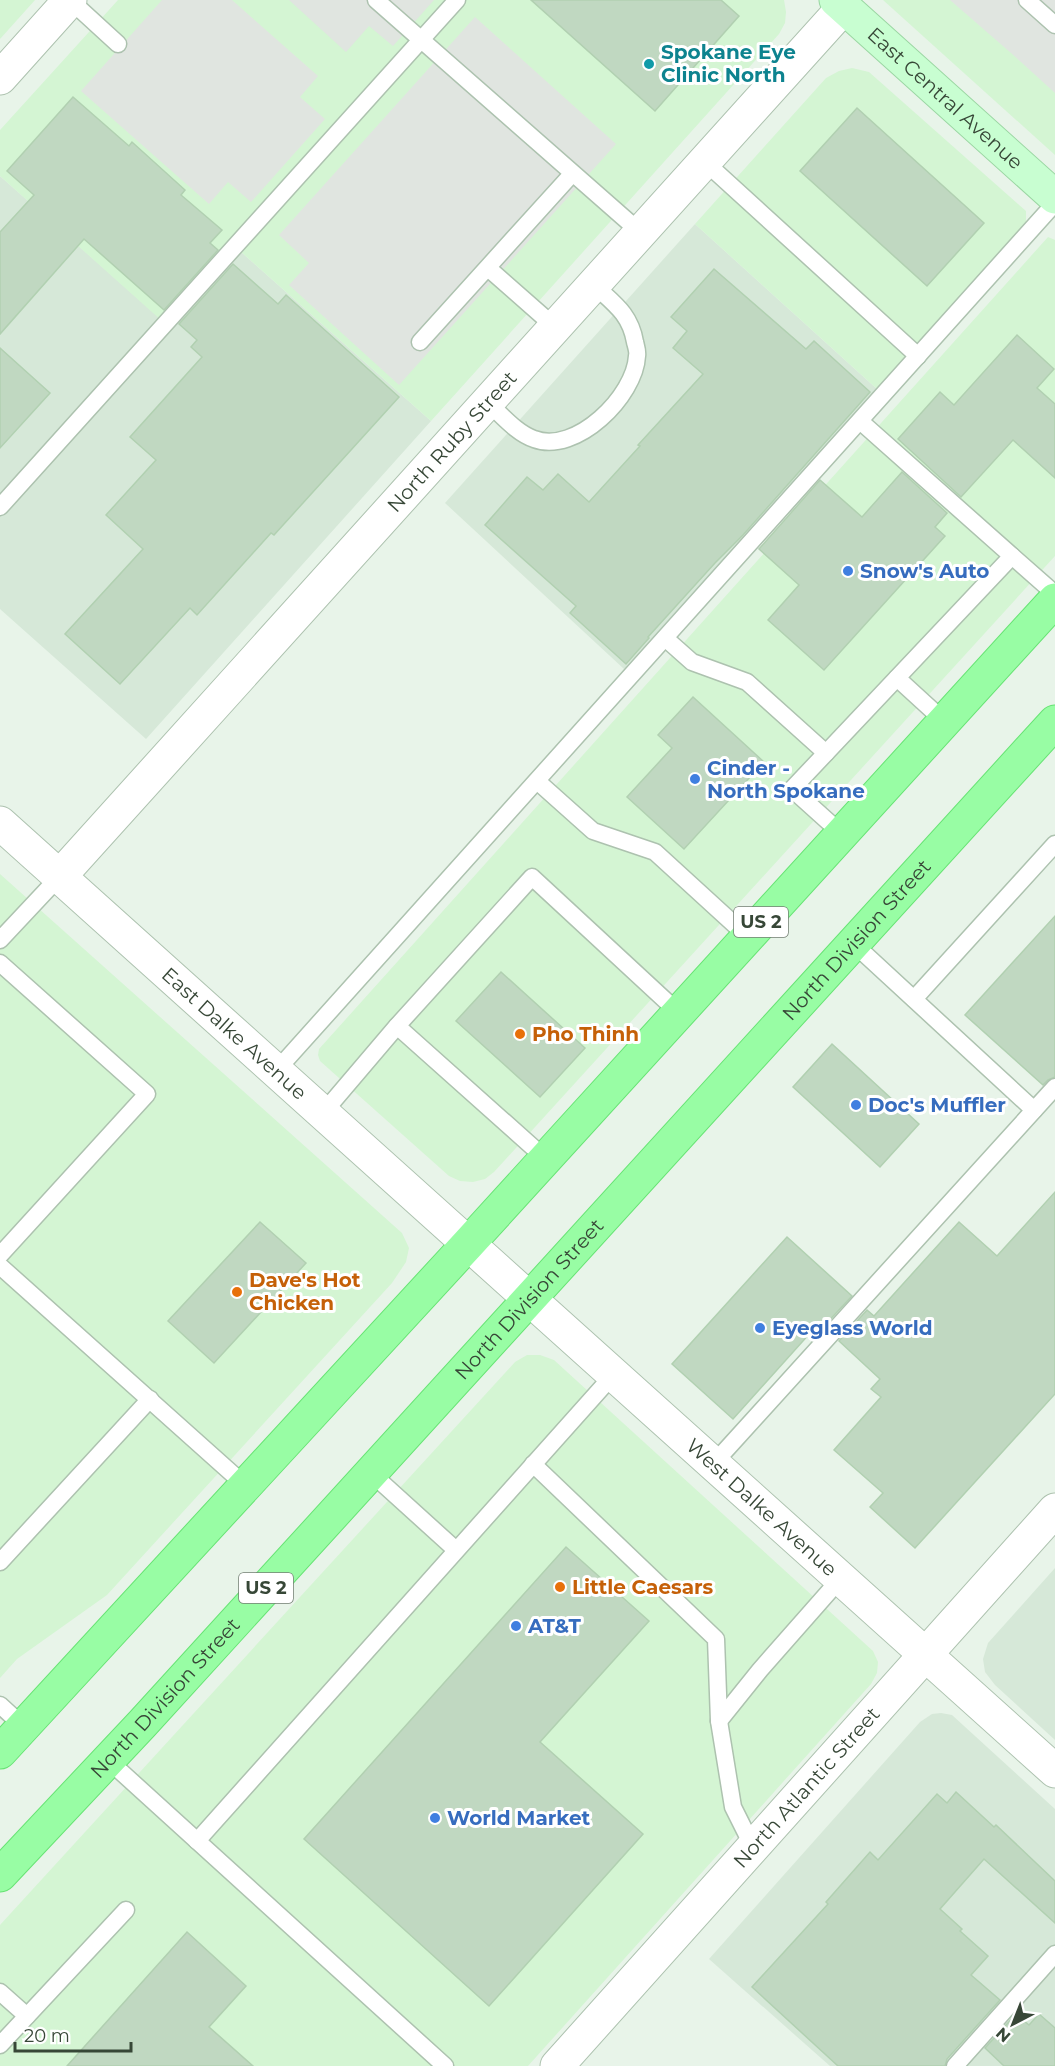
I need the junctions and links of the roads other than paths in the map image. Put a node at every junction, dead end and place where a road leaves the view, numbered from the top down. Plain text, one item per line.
1 (70, 0) edge
2 (376, 0) edge
3 (457, 0) edge
4 (1027, 0) edge
5 (840, 3) edge
6 (1055, 25) edge
7 (421, 40) junction
8 (118, 44) dead end
9 (0, 78) edge
10 (705, 161) junction
11 (572, 174) junction
12 (1055, 197) edge
13 (1055, 203) edge
14 (640, 232) junction
15 (488, 268) junction
16 (593, 284) junction
17 (555, 327) junction
18 (420, 342) dead end
19 (918, 356) junction
20 (487, 402) junction
21 (860, 421) junction
22 (0, 507) edge
23 (1012, 556) junction
24 (1055, 594) edge
25 (1055, 600) edge
26 (665, 638) junction
27 (897, 678) junction
28 (944, 722) junction
29 (1055, 722) edge
30 (826, 753) junction
31 (537, 781) junction
32 (0, 823) edge
33 (842, 834) junction
34 (1055, 844) edge
35 (60, 876) junction
36 (748, 937) junction
37 (0, 940) edge
38 (854, 944) junction
39 (0, 963) edge
40 (914, 999) junction
41 (678, 1013) junction
42 (397, 1026) junction
43 (276, 1071) junction
44 (1055, 1088) edge
45 (1034, 1110) junction
46 (323, 1113) junction
47 (546, 1159) junction
48 (468, 1244) junction
49 (0, 1255) edge
50 (0, 1266) edge
51 (530, 1298) junction
52 (614, 1374) junction
53 (150, 1399) junction
54 (714, 1463) junction
55 (533, 1464) junction
56 (371, 1473) junction
57 (246, 1486) junction
58 (1055, 1510) edge
59 (456, 1550) junction
60 (0, 1562) edge
61 (841, 1578) junction
62 (926, 1654) junction
63 (0, 1705) edge
64 (719, 1721) junction
65 (24, 1727) junction
66 (0, 1752) edge
67 (108, 1760) junction
68 (1055, 1771) edge
69 (197, 1840) junction
70 (753, 1847) junction
71 (0, 1875) edge
72 (126, 1910) dead end
73 (1055, 1954) edge
74 (0, 1992) edge
75 (27, 2016) junction
76 (0, 2045) edge
77 (445, 2066) edge
78 (557, 2066) edge
79 (955, 2066) edge

1 - 8 lane
1 - 9 street
2 - 7 lane
3 - 7 lane
4 - 6 lane
5 - 10 street, North Ruby Street
5 - 12 street, East Central Avenue
7 - 11 lane
7 - 22 lane
10 - 14 street, North Ruby Street
10 - 19 lane
11 - 14 lane
11 - 15 lane
13 - 19 lane
14 - 16 street, North Ruby Street
15 - 17 lane
15 - 18 lane
16 - 17 street, North Ruby Street
16 - 20 lane
17 - 20 street, North Ruby Street
19 - 21 lane
20 - 35 street, North Ruby Street
21 - 23 lane
21 - 26 lane
23 - 24 lane
23 - 27 lane
25 - 28 main road, US 2
26 - 30 lane
26 - 31 lane
27 - 28 lane
27 - 30 lane
28 - 33 main road, US 2
29 - 38 main road, North Division Street / US 2
30 - 33 lane
31 - 36 lane
31 - 43 lane
32 - 35 street, East Dalke Avenue
33 - 36 main road, US 2
34 - 40 lane
35 - 37 lane
35 - 43 street, East Dalke Avenue
36 - 41 main road, US 2
38 - 40 lane
38 - 51 main road, North Division Street / US 2
39 - 49 lane
40 - 45 lane
41 - 42 lane
41 - 47 main road, US 2
42 - 46 lane
42 - 47 lane
43 - 46 street, East Dalke Avenue
44 - 45 lane
45 - 54 lane
46 - 48 street, East Dalke Avenue
47 - 48 main road, US 2
48 - 51 street, West Dalke Avenue
48 - 57 main road, US 2
50 - 53 lane
51 - 52 street, West Dalke Avenue
51 - 56 main road, North Division Street / US 2
52 - 54 street, West Dalke Avenue
52 - 55 lane
53 - 57 lane
53 - 60 lane
54 - 61 street, West Dalke Avenue
55 - 59 lane
55 - 64 lane
56 - 59 lane
56 - 67 main road, North Division Street / US 2
57 - 65 main road, US 2
58 - 62 street, North Atlantic Street
59 - 69 lane
61 - 62 street, West Dalke Avenue
61 - 64 lane
62 - 68 street, West Dalke Avenue
62 - 70 street, North Atlantic Street
63 - 65 lane
64 - 70 lane
65 - 66 main road, US 2
67 - 69 lane
67 - 71 main road, North Division Street / US 2
69 - 77 lane
70 - 78 street, North Atlantic Street
72 - 75 lane
73 - 79 lane
74 - 75 lane
75 - 76 lane

